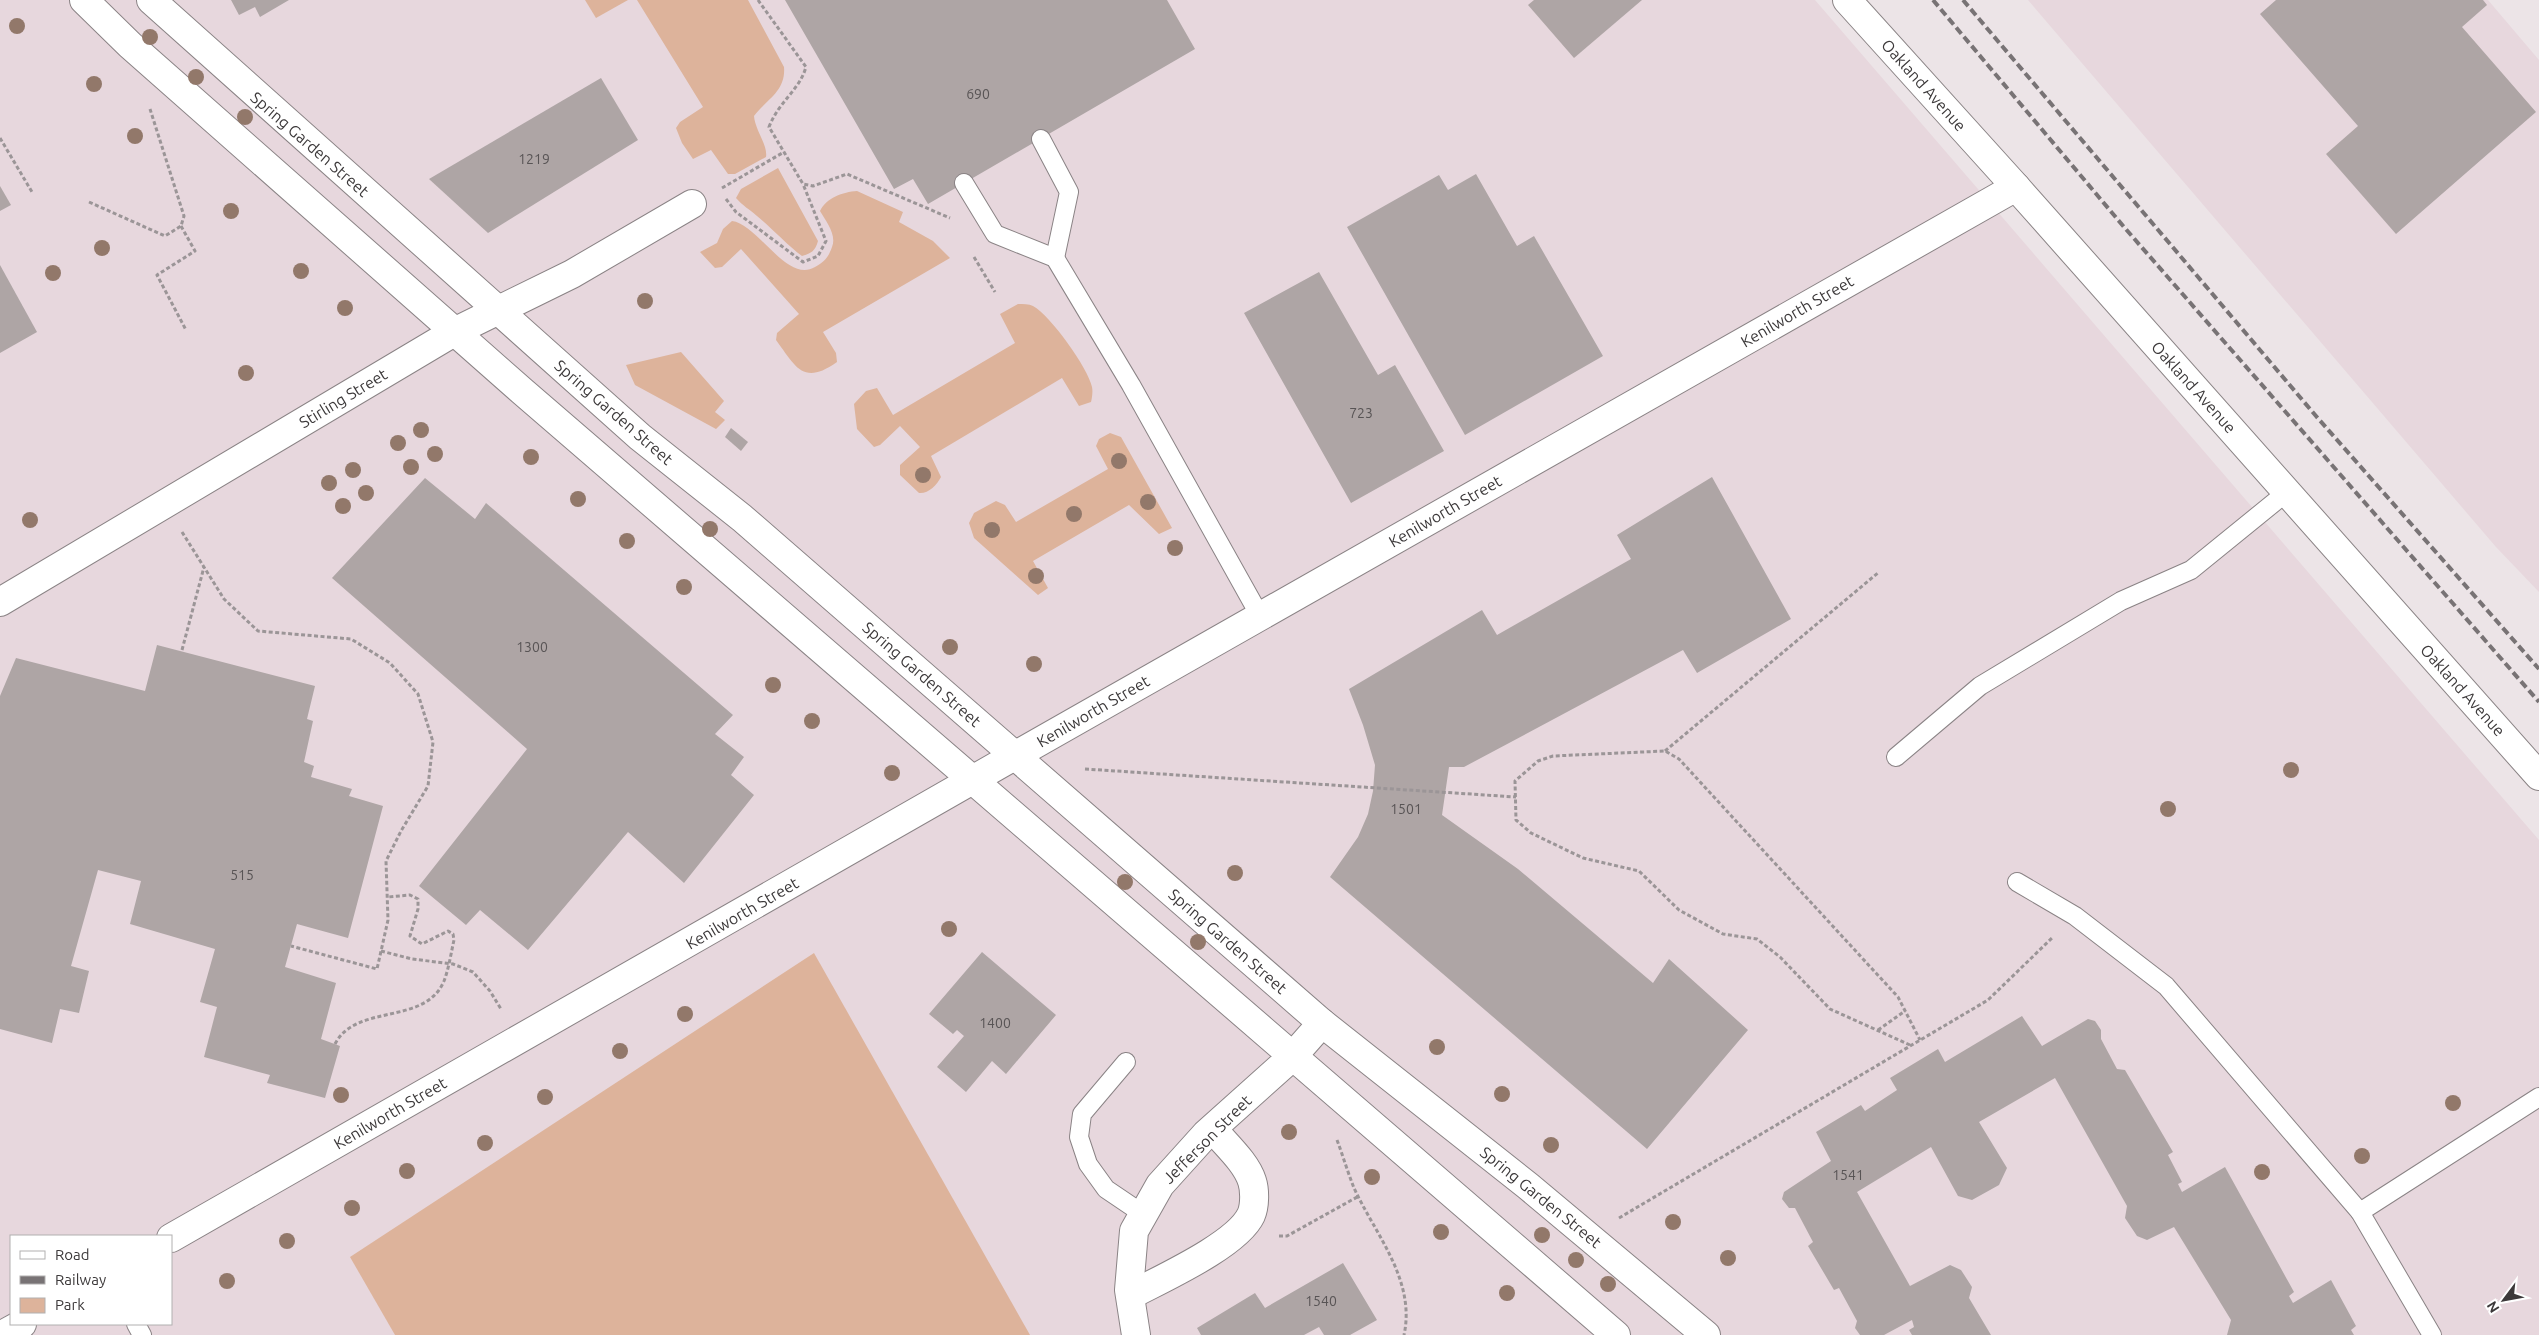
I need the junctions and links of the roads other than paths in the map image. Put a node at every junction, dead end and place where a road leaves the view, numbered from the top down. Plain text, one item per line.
1 (84, 0) edge
2 (151, 0) edge
3 (1847, 0) edge
4 (1041, 139) dead end
5 (964, 183) dead end
6 (2016, 187) junction
7 (692, 204) dead end
8 (1055, 258) junction
9 (498, 310) junction
10 (454, 332) junction
11 (2287, 492) junction
12 (0, 602) edge
13 (1260, 616) junction
14 (1016, 755) junction
15 (1896, 757) dead end
16 (2539, 776) edge
17 (975, 780) junction
18 (2017, 882) dead end
19 (1322, 1023) junction
20 (1292, 1057) junction
21 (1126, 1062) dead end
22 (2539, 1097) edge
23 (1212, 1129) junction
24 (2360, 1212) junction
25 (1143, 1214) junction
26 (172, 1237) edge
27 (1131, 1295) junction
28 (1136, 1335) edge
29 (1616, 1335) edge
30 (1706, 1335) edge
31 (2432, 1335) edge

1 - 10 street
2 - 9 street, Spring Garden Street
3 - 6 street, Oakland Avenue
4 - 8 lane
5 - 8 lane
6 - 11 street, Oakland Avenue
6 - 13 street, Kenilworth Street
7 - 9 street, Stirling Street
8 - 13 lane
9 - 10 street, Stirling Street
9 - 14 street, Spring Garden Street
10 - 12 street, Stirling Street
10 - 17 street
11 - 15 lane
11 - 16 street, Oakland Avenue
13 - 14 street, Kenilworth Street
14 - 17 street, Kenilworth Street
14 - 19 street, Spring Garden Street
17 - 20 street
17 - 26 street, Kenilworth Street
18 - 24 lane
19 - 20 street, Jefferson Street
19 - 30 street, Spring Garden Street
20 - 23 street, Jefferson Street
20 - 29 street
21 - 25 lane
22 - 24 lane
23 - 25 street, Jefferson Street
23 - 27 street
24 - 31 lane
25 - 27 street, Jefferson Street
27 - 28 street, Jefferson Street

